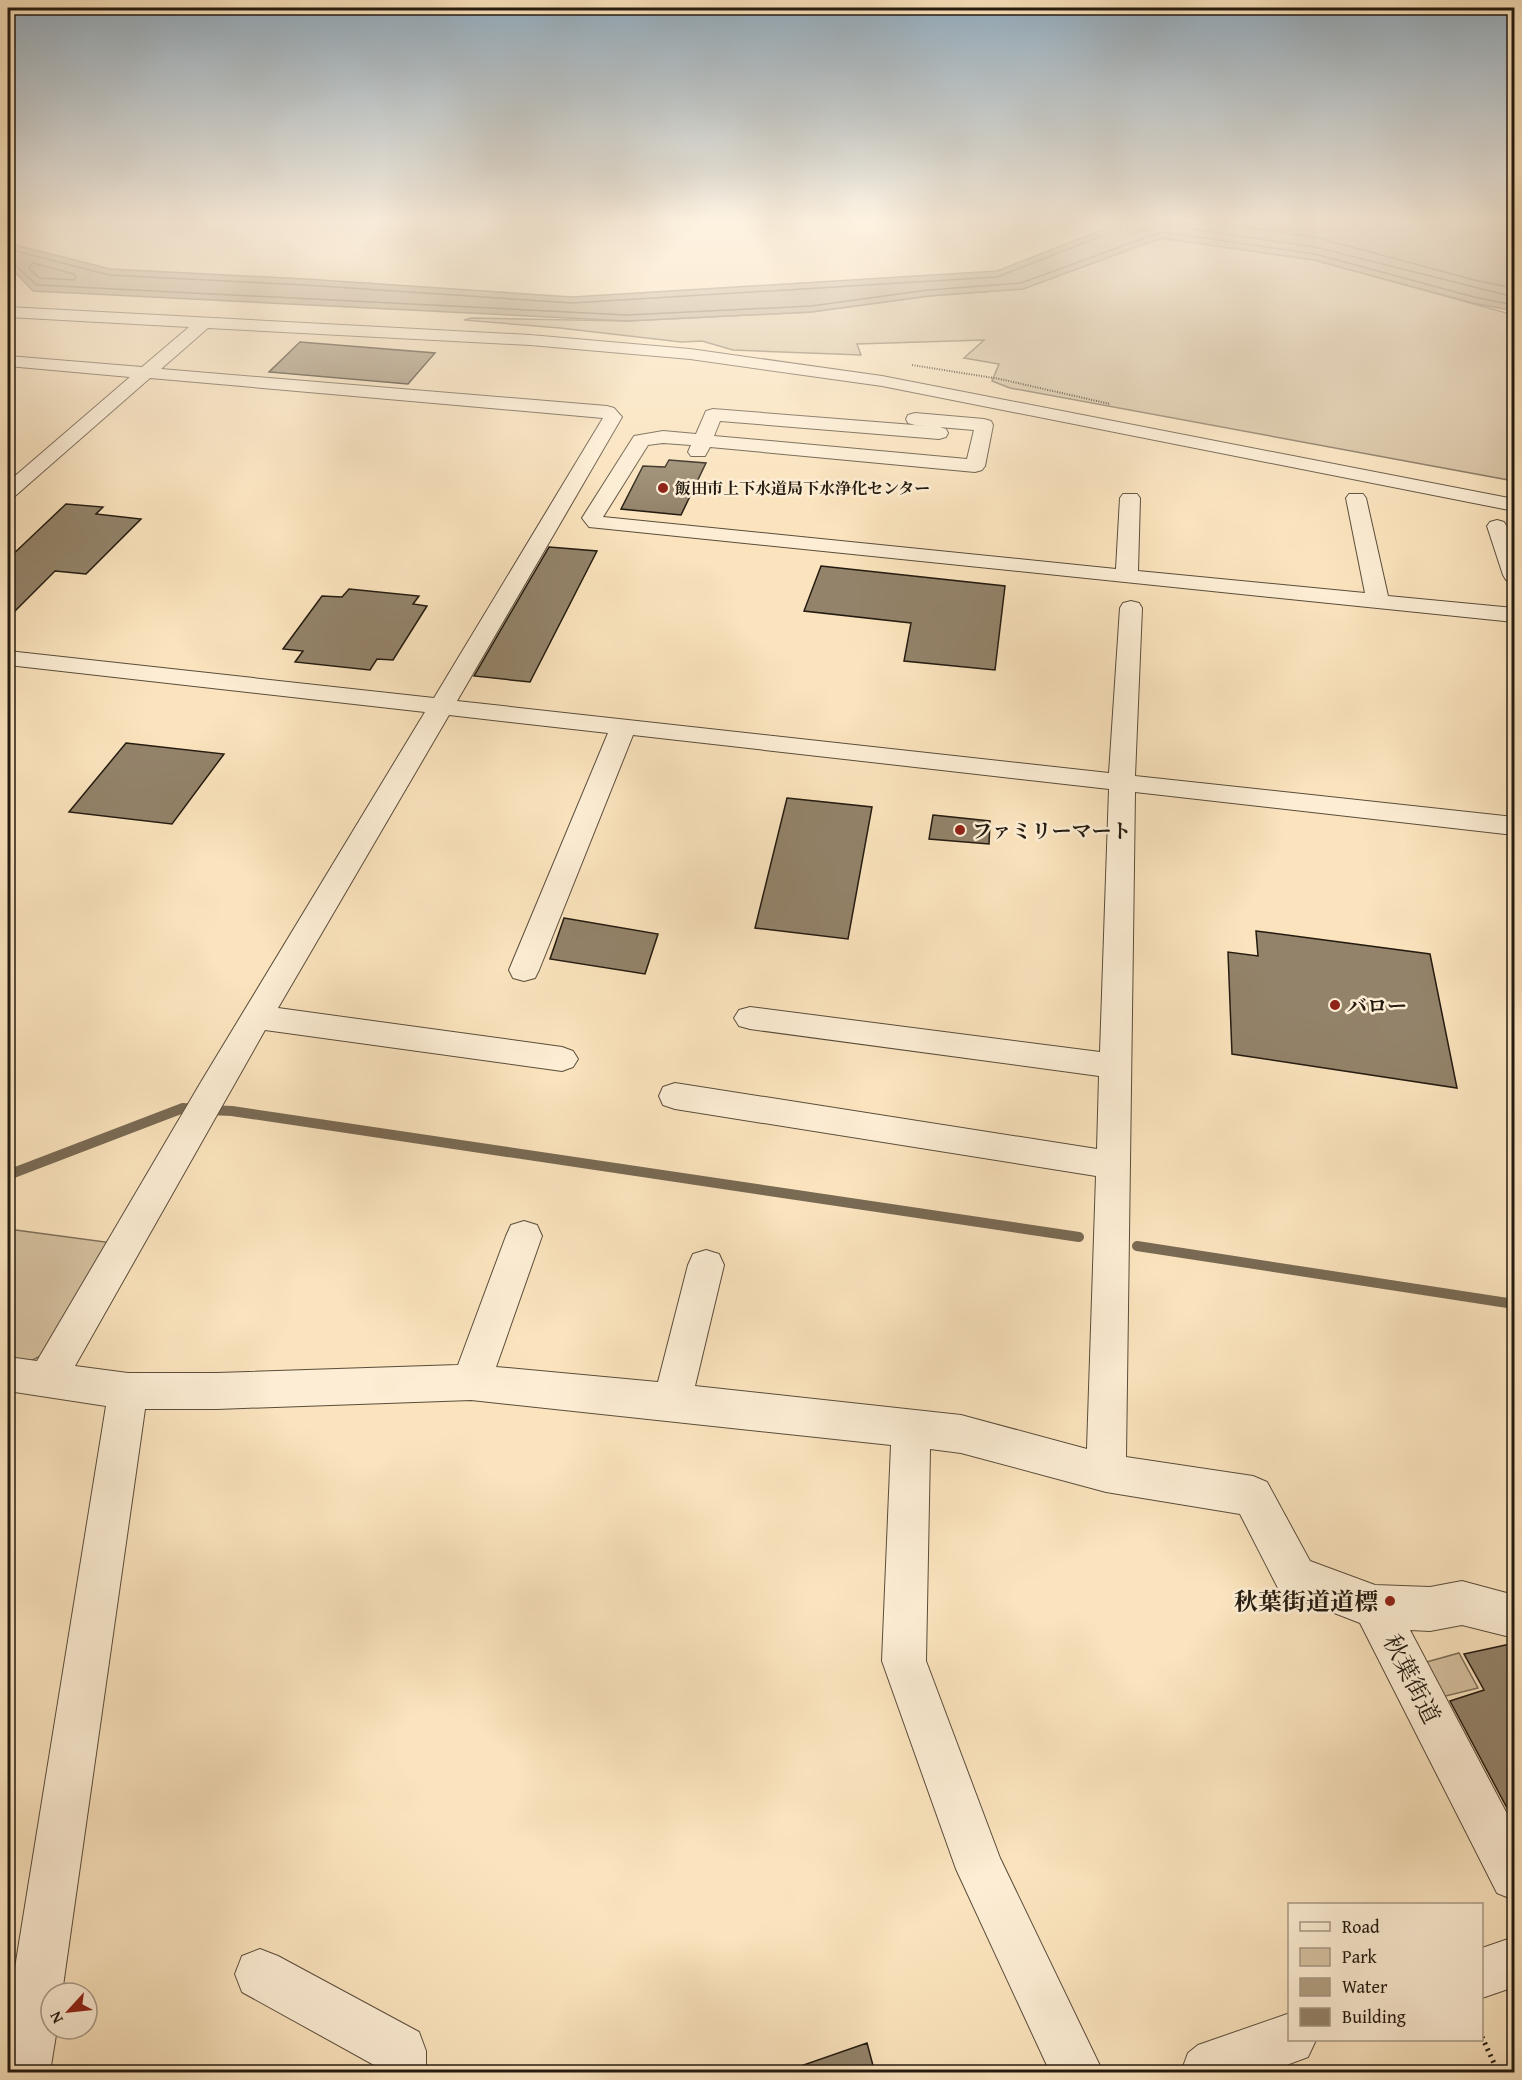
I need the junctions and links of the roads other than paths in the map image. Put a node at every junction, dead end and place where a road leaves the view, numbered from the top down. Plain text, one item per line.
1 (98, 317) edge
2 (203, 323) junction
3 (690, 354) junction
4 (837, 357) dead end
5 (8, 362) edge
6 (147, 373) junction
7 (915, 420) dead end
8 (981, 437) junction
9 (700, 446) junction
10 (8, 492) edge
11 (1130, 498) dead end
12 (1356, 498) dead end
13 (1515, 506) edge
14 (1497, 526) dead end
15 (1515, 575) edge
16 (1127, 576) junction
17 (1378, 601) junction
18 (1131, 608) dead end
19 (1515, 615) edge
20 (8, 658) edge
21 (442, 708) junction
22 (623, 728) junction
23 (1122, 783) junction
24 (1515, 826) edge
25 (524, 970) dead end
26 (257, 1017) junction
27 (750, 1018) dead end
28 (562, 1059) dead end
29 (1114, 1066) junction
30 (675, 1096) dead end
31 (1112, 1165) junction
32 (524, 1236) dead end
33 (706, 1264) dead end
34 (8, 1374) edge
35 (47, 1380) junction
36 (471, 1382) junction
37 (128, 1391) junction
38 (672, 1402) junction
39 (911, 1428) junction
40 (1106, 1473) junction
41 (1375, 1607) junction
42 (1515, 1616) edge
43 (1515, 1876) edge
44 (1515, 1962) edge
45 (1483, 1973) edge
46 (260, 1974) dead end
47 (1288, 2040) edge
48 (24, 2073) edge
49 (400, 2073) edge
50 (1077, 2073) edge
51 (1208, 2073) edge

1 - 2 street
2 - 3 street
2 - 6 street
3 - 4 street
3 - 13 street
5 - 6 street
6 - 10 street
6 - 21 street
7 - 8 street
8 - 9 street
8 - 9 street
9 - 16 street
11 - 16 street
12 - 17 street
14 - 15 street
16 - 17 street
17 - 19 street
18 - 23 street
20 - 21 street
21 - 22 street
21 - 26 street
22 - 23 street
22 - 25 street
23 - 24 street
23 - 29 street
26 - 28 street
26 - 35 street
27 - 29 street
29 - 31 street
30 - 31 street
31 - 40 street
32 - 36 street
33 - 38 street
34 - 35 street
35 - 37 street
36 - 37 street
36 - 38 street
37 - 48 street
38 - 39 street
39 - 40 street
39 - 50 street
40 - 41 street
41 - 42 street, 秋葉街道
41 - 43 street, 秋葉街道
44 - 45 street
46 - 49 street
47 - 51 street

